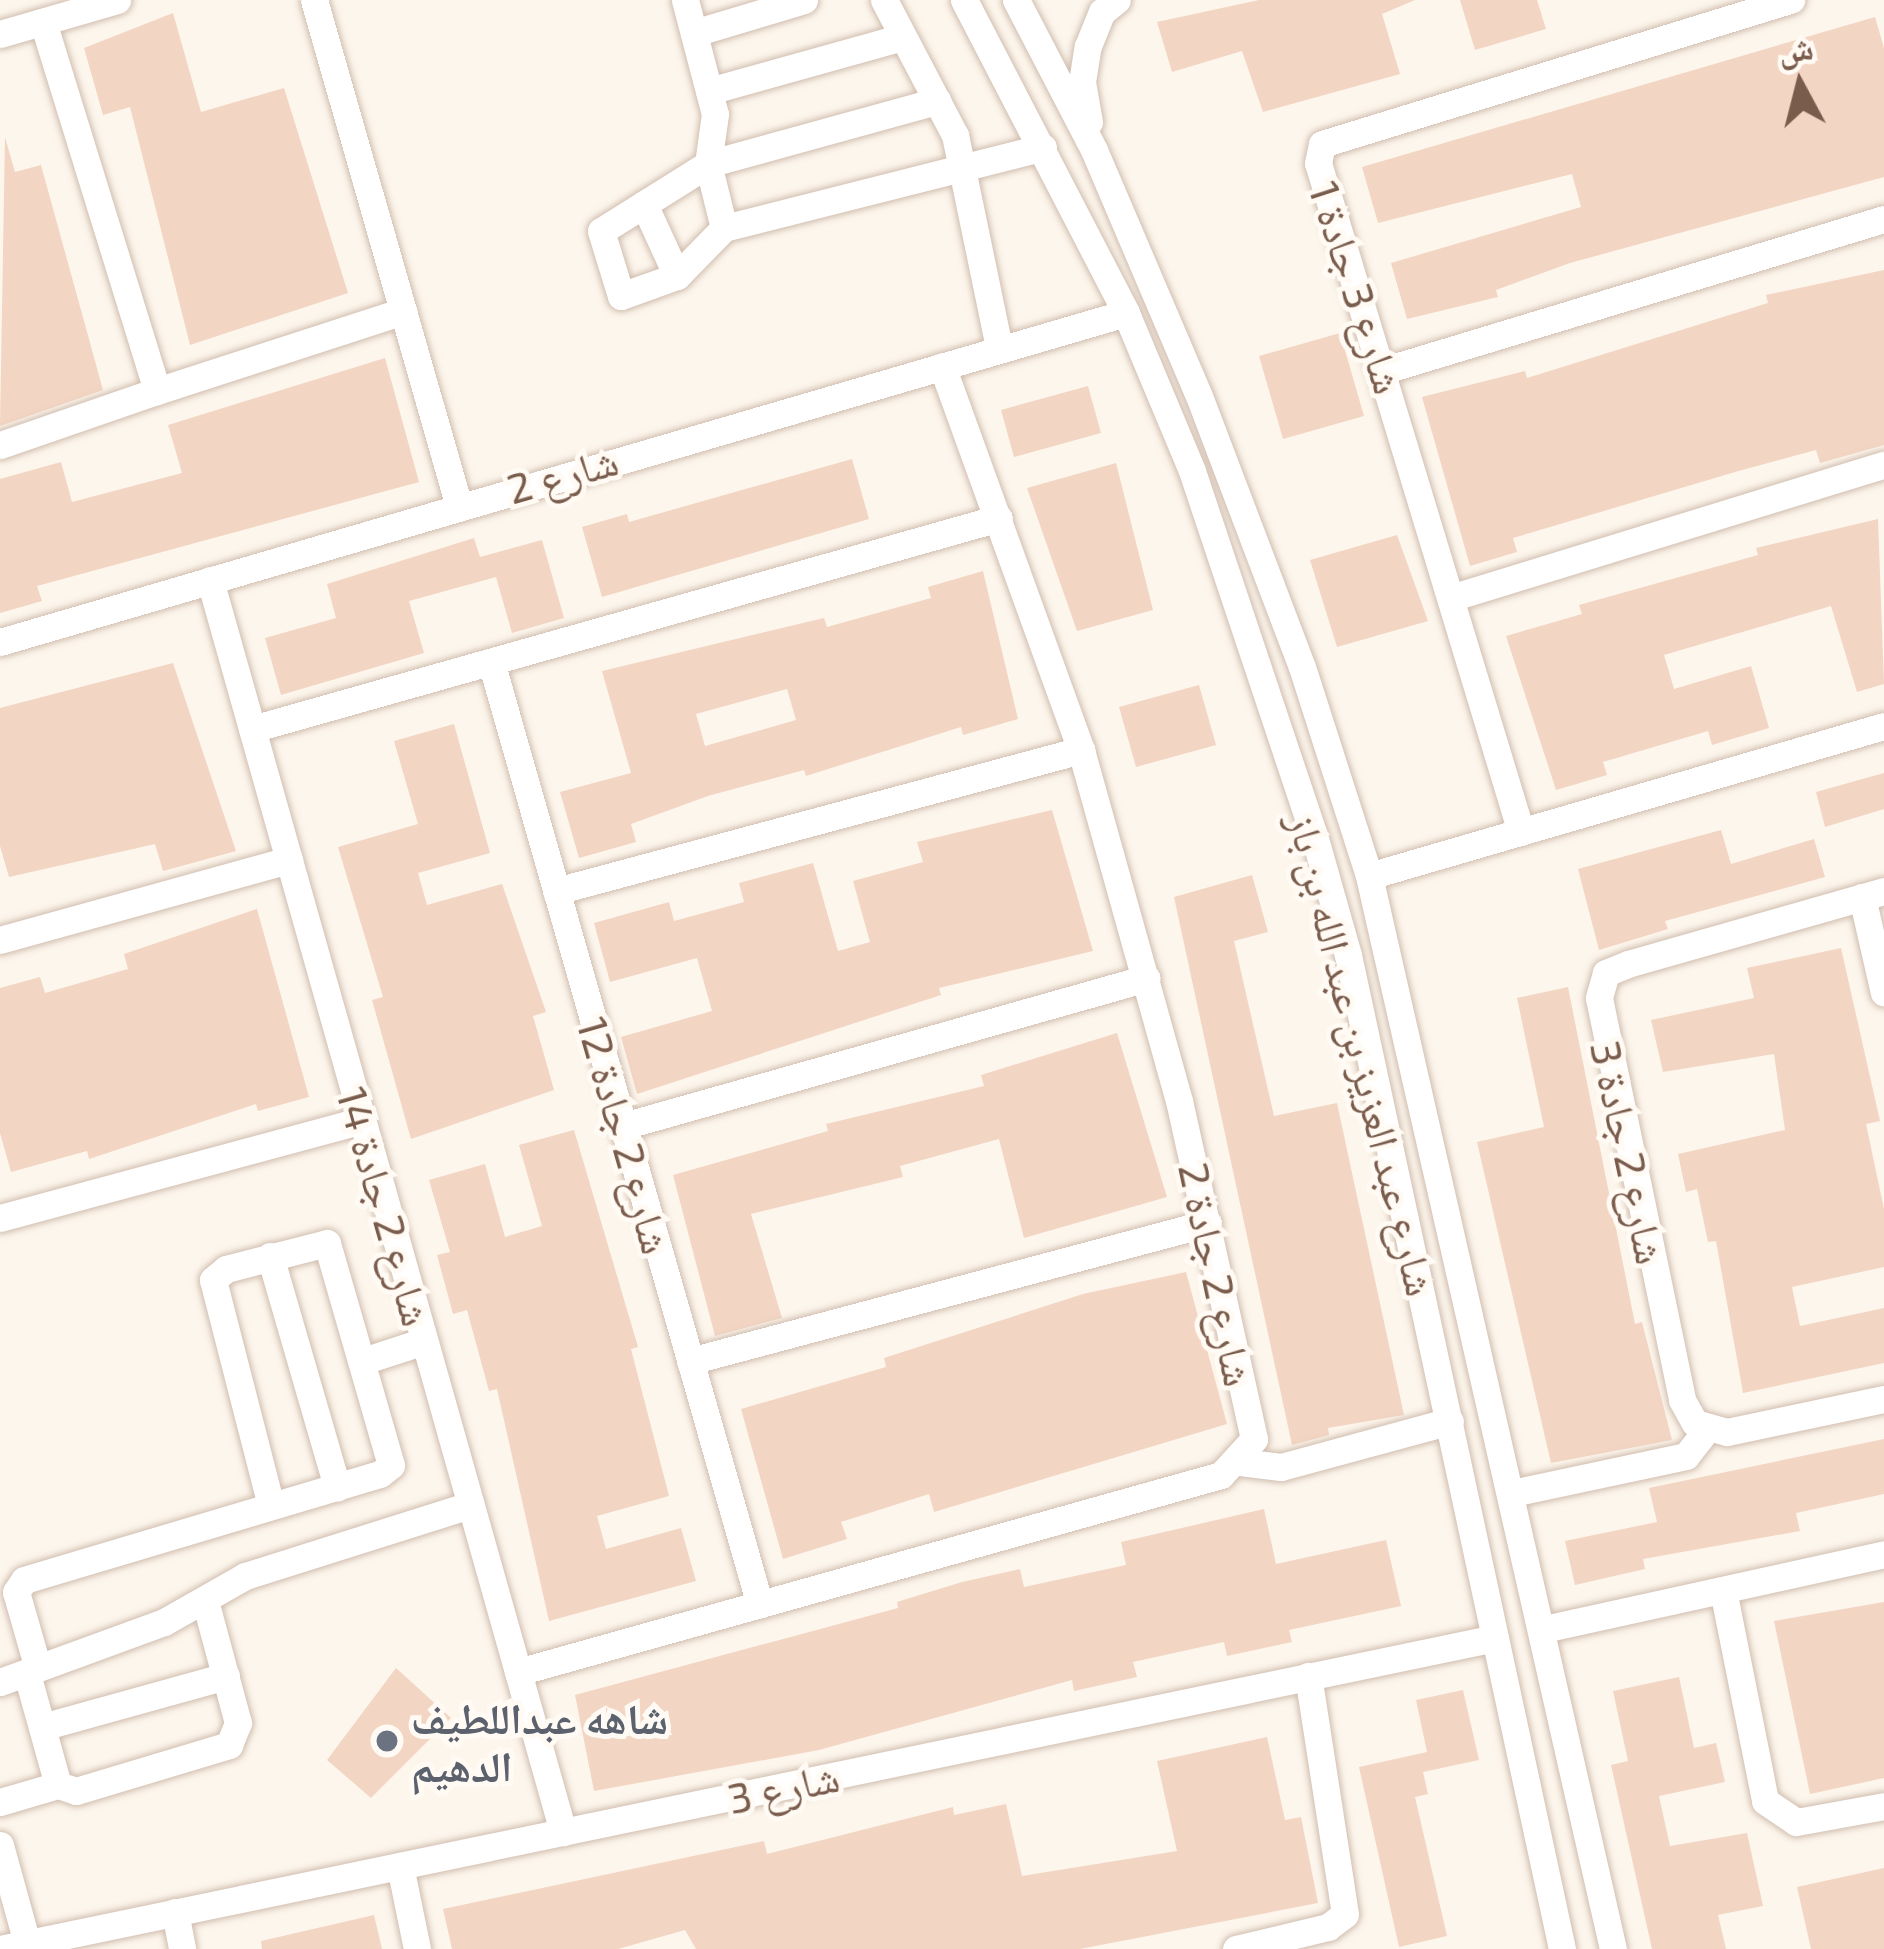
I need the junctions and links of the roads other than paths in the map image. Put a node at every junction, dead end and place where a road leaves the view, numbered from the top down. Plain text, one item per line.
1 (117, 0) edge
2 (314, 0) edge
3 (685, 0) edge
4 (804, 0) edge
5 (884, 0) edge
6 (964, 0) edge
7 (1016, 0) edge
8 (1117, 0) edge
9 (1791, 0) edge
10 (44, 22) junction
11 (694, 33) junction
12 (0, 34) edge
13 (903, 37) junction
14 (710, 91) junction
15 (937, 101) junction
16 (1043, 147) junction
17 (1094, 150) junction
18 (961, 162) junction
19 (708, 164) junction
20 (644, 204) junction
21 (1884, 219) edge
22 (724, 228) junction
23 (677, 276) junction
24 (403, 310) junction
25 (1126, 313) junction
26 (999, 348) junction
27 (942, 366) junction
28 (1385, 370) junction
29 (157, 391) junction
30 (0, 445) edge
31 (1884, 465) edge
32 (458, 503) junction
33 (999, 518) junction
34 (1225, 569) junction
35 (210, 580) junction
36 (1454, 597) junction
37 (0, 642) edge
38 (492, 665) junction
39 (1302, 667) junction
40 (1277, 724) junction
41 (1884, 726) edge
42 (252, 729) junction
43 (1081, 750) junction
44 (1337, 782) junction
45 (1521, 832) junction
46 (289, 860) junction
47 (1369, 876) junction
48 (556, 891) junction
49 (1873, 894) edge
50 (0, 940) edge
51 (1147, 978) junction
52 (1884, 993) edge
53 (362, 1120) junction
54 (623, 1126) junction
55 (0, 1218) edge
56 (1208, 1223) junction
57 (270, 1256) junction
58 (424, 1341) junction
59 (366, 1360) junction
60 (690, 1361) junction
61 (1884, 1399) edge
62 (1450, 1421) junction
63 (1706, 1430) junction
64 (1240, 1462) junction
65 (337, 1487) junction
66 (1512, 1492) junction
67 (470, 1505) junction
68 (271, 1506) junction
69 (1884, 1554) edge
70 (1723, 1589) junction
71 (205, 1601) junction
72 (760, 1605) junction
73 (1544, 1629) junction
74 (1495, 1637) junction
75 (518, 1672) junction
76 (22, 1674) edge
77 (226, 1676) junction
78 (1308, 1676) junction
79 (42, 1727) junction
80 (58, 1785) junction
81 (0, 1802) edge
82 (1884, 1806) edge
83 (563, 1832) junction
84 (0, 1845) edge
85 (400, 1865) junction
86 (175, 1912) junction
87 (14, 1946) edge
88 (182, 1949) edge
89 (416, 1949) edge
90 (1237, 1949) edge
91 (1562, 1949) edge
92 (1613, 1949) edge

1 - 10 street
2 - 24 street
3 - 11 street
4 - 11 street
5 - 13 street
6 - 16 street, شارع عبد العزيز بن عبد الله بن باز
7 - 17 street, شارع عبد العزيز بن عبد الله بن باز
8 - 17 street
9 - 28 street, شارع 3 جادة 1
10 - 12 street
10 - 29 street
11 - 14 street
13 - 14 street
13 - 15 street
14 - 19 street
15 - 18 street
15 - 19 street
16 - 18 street
16 - 25 street, شارع عبد العزيز بن عبد الله بن باز
17 - 39 street, شارع عبد العزيز بن عبد الله بن باز
18 - 22 street
18 - 26 street
19 - 20 street
19 - 22 street
20 - 23 street
20 - 23 street
21 - 28 street
22 - 23 street
24 - 29 street
24 - 32 street
25 - 26 street, شارع 2
25 - 34 street, شارع عبد العزيز بن عبد الله بن باز
26 - 27 street, شارع 2
27 - 32 street, شارع 2
27 - 33 street, شارع 2 جادة 2
28 - 36 street, شارع 3 جادة 1
29 - 30 street
31 - 36 street
32 - 35 street, شارع 2
33 - 38 street
33 - 43 street, شارع 2 جادة 2
34 - 39 street
34 - 40 street, شارع عبد العزيز بن عبد الله بن باز
35 - 37 street, شارع 2
35 - 42 street, شارع 2 جادة 14
36 - 45 street, شارع 3 جادة 1
38 - 42 street
38 - 48 street, شارع 2 جادة 12
39 - 44 street, شارع عبد العزيز بن عبد الله بن باز
40 - 44 street
40 - 62 street, شارع عبد العزيز بن عبد الله بن باز
41 - 45 street
42 - 46 street, شارع 2 جادة 14
43 - 48 street
43 - 51 street, شارع 2 جادة 2
44 - 47 street, شارع عبد العزيز بن عبد الله بن باز
45 - 47 street
46 - 50 street
46 - 53 street, شارع 2 جادة 14
47 - 66 street, شارع عبد العزيز بن عبد الله بن باز
48 - 54 street, شارع 2 جادة 12
49 - 52 street
49 - 63 street, شارع 2 جادة 3
51 - 54 street
51 - 56 street, شارع 2 جادة 2
53 - 55 street
53 - 58 street, شارع 2 جادة 14
54 - 60 street, شارع 2 جادة 12
56 - 60 street
56 - 64 street, شارع 2 جادة 2
57 - 59 street
57 - 65 street
57 - 68 street
58 - 59 street
58 - 67 street, شارع 2 جادة 14
59 - 65 street
60 - 72 street, شارع 2 جادة 12
61 - 63 street
62 - 64 street
62 - 74 street, شارع عبد العزيز بن عبد الله بن باز
63 - 66 street
64 - 72 street
65 - 68 street
66 - 73 street, شارع عبد العزيز بن عبد الله بن باز
67 - 71 street
67 - 75 street, شارع 2 جادة 14
68 - 76 street
69 - 70 street
70 - 73 street
70 - 82 street
71 - 76 street
71 - 77 street
72 - 75 street
73 - 92 street, شارع عبد العزيز بن عبد الله بن باز
74 - 78 street, شارع 3
74 - 91 street, شارع عبد العزيز بن عبد الله بن باز
75 - 83 street, شارع 2 جادة 14
76 - 79 street
77 - 79 street
77 - 80 street
78 - 83 street, شارع 3
78 - 90 street
79 - 80 street
80 - 81 street
83 - 85 street, شارع 3
84 - 87 street
85 - 86 street, شارع 3
85 - 89 street
86 - 87 street, شارع 3
86 - 88 street

